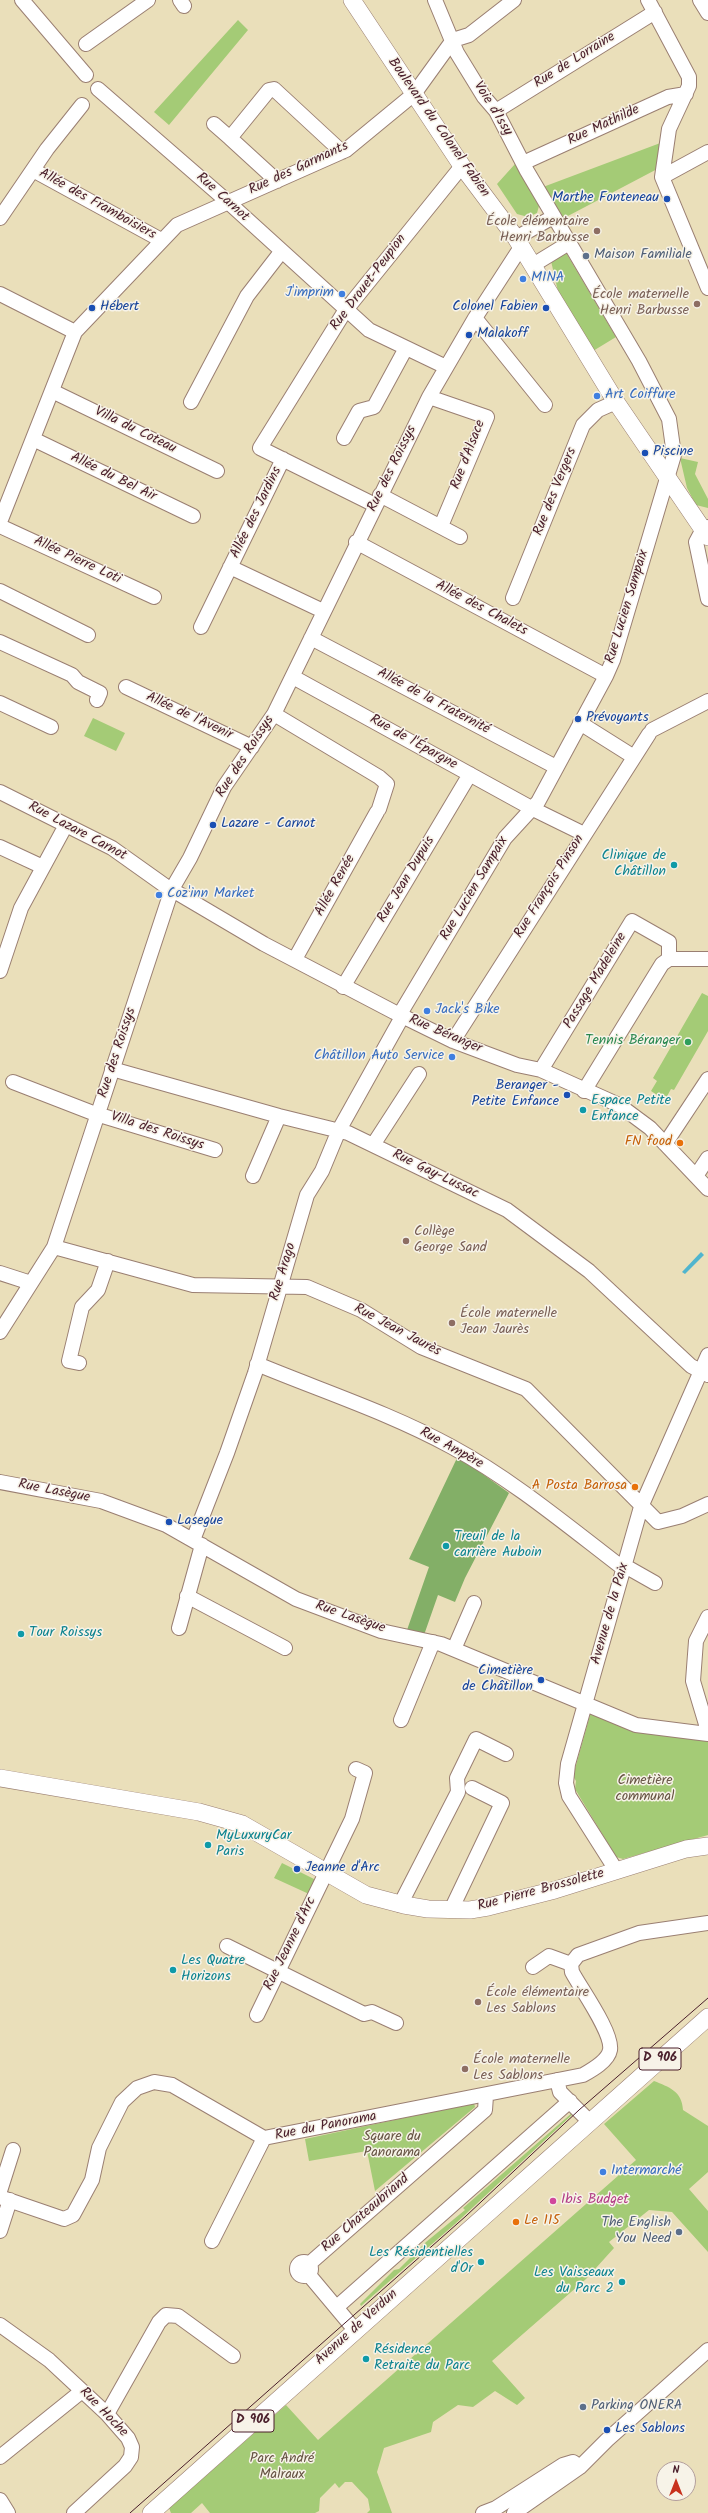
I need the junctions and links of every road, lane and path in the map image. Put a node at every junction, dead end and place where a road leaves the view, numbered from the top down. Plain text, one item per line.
1 (22, 0) edge
2 (148, 0) edge
3 (352, 0) edge
4 (435, 0) edge
5 (514, 0) edge
6 (700, 0) edge
7 (652, 6) edge
8 (708, 13) edge
9 (453, 40) junction
10 (86, 44) dead end
11 (86, 75) dead end
12 (98, 89) dead end
13 (414, 94) junction
14 (686, 94) junction
15 (82, 105) dead end
16 (496, 112) junction
17 (214, 124) dead end
18 (230, 138) junction
19 (342, 152) junction
20 (708, 152) edge
21 (523, 163) junction
22 (462, 166) junction
23 (32, 170) junction
24 (662, 177) junction
25 (277, 181) junction
26 (228, 202) junction
27 (0, 218) edge
28 (557, 223) junction
29 (161, 240) junction
30 (518, 243) junction
31 (569, 244) junction
32 (281, 252) junction
33 (533, 265) junction
34 (708, 288) edge
35 (0, 294) edge
36 (345, 310) junction
37 (475, 318) junction
38 (76, 332) junction
39 (406, 348) junction
40 (446, 367) junction
41 (52, 391) junction
42 (429, 397) junction
43 (191, 402) dead end
44 (616, 402) junction
45 (545, 406) dead end
46 (344, 438) dead end
47 (32, 439) junction
48 (283, 459) junction
49 (217, 471) dead end
50 (668, 477) junction
51 (378, 500) junction
52 (193, 516) dead end
53 (0, 522) edge
54 (0, 526) edge
55 (440, 526) junction
56 (706, 531) edge
57 (460, 537) dead end
58 (356, 542) junction
59 (230, 567) junction
60 (0, 591) edge
61 (154, 597) dead end
62 (513, 598) dead end
63 (708, 599) edge
64 (323, 611) junction
65 (201, 627) dead end
66 (88, 635) dead end
67 (311, 638) junction
68 (0, 642) edge
69 (606, 676) junction
70 (293, 677) junction
71 (126, 687) dead end
72 (96, 700) dead end
73 (708, 701) edge
74 (0, 703) edge
75 (274, 714) junction
76 (580, 723) junction
77 (51, 726) dead end
78 (252, 747) junction
79 (634, 757) junction
80 (556, 767) junction
81 (470, 774) junction
82 (0, 792) edge
83 (533, 809) junction
84 (66, 825) junction
85 (584, 834) junction
86 (0, 847) edge
87 (43, 867) junction
88 (172, 889) junction
89 (708, 959) edge
90 (295, 960) junction
91 (669, 960) junction
92 (0, 971) edge
93 (343, 986) junction
94 (402, 1017) junction
95 (453, 1041) junction
96 (112, 1069) junction
97 (541, 1070) junction
98 (419, 1074) dead end
99 (708, 1079) edge
100 (13, 1082) dead end
101 (584, 1091) junction
102 (98, 1114) junction
103 (279, 1116) junction
104 (339, 1130) junction
105 (665, 1144) junction
106 (373, 1145) junction
107 (215, 1150) dead end
108 (708, 1158) edge
109 (253, 1176) dead end
110 (696, 1176) junction
111 (708, 1189) edge
112 (54, 1247) junction
113 (108, 1261) junction
114 (0, 1273) edge
115 (31, 1283) junction
116 (280, 1287) junction
117 (0, 1332) edge
118 (708, 1356) edge
119 (79, 1363) dead end
120 (257, 1364) junction
121 (704, 1373) edge
122 (0, 1482) edge
123 (708, 1504) edge
124 (641, 1507) junction
125 (197, 1542) junction
126 (625, 1567) junction
127 (655, 1583) dead end
128 (187, 1596) junction
129 (474, 1603) dead end
130 (708, 1617) edge
131 (179, 1628) dead end
132 (433, 1642) junction
133 (285, 1648) dead end
134 (454, 1649) junction
135 (585, 1703) junction
136 (401, 1720) dead end
137 (708, 1732) edge
138 (506, 1754) dead end
139 (356, 1769) dead end
140 (0, 1778) edge
141 (472, 1788) dead end
142 (708, 1846) edge
143 (616, 1870) junction
144 (325, 1873) junction
145 (400, 1905) junction
146 (451, 1910) junction
147 (708, 1923) edge
148 (227, 1946) dead end
149 (571, 1964) junction
150 (533, 1967) dead end
151 (277, 1971) junction
152 (257, 2016) dead end
153 (708, 2017) edge
154 (396, 2023) dead end
155 (557, 2080) junction
156 (486, 2096) junction
157 (570, 2101) junction
158 (589, 2121) junction
159 (264, 2138) junction
160 (13, 2150) dead end
161 (3, 2196) edge
162 (0, 2231) edge
163 (212, 2241) dead end
164 (338, 2306) junction
165 (0, 2325) edge
166 (355, 2330) junction
167 (708, 2350) edge
168 (233, 2356) dead end
169 (79, 2388) junction
170 (107, 2414) junction
171 (0, 2457) edge
172 (577, 2465) junction
173 (0, 2500) edge
174 (8, 2513) edge
175 (74, 2513) edge
176 (151, 2513) edge
177 (483, 2513) edge
178 (514, 2513) edge

1 - 11 street
2 - 10 street
3 - 13 main road, Boulevard du Colonel Fabien
4 - 9 street, Voie d'Issy
5 - 9 street
6 - 8 street
7 - 14 street
7 - 16 street, Rue de Lorraine
9 - 13 street, Rue des Garmants
9 - 16 street, Voie d'Issy
12 - 26 street, Rue Carnot
13 - 19 street, Rue des Garmants
13 - 22 main road, Boulevard du Colonel Fabien
14 - 21 street, Rue Mathilde
14 - 24 street
15 - 23 street
16 - 21 street, Voie d'Issy
17 - 18 street
18 - 19 street
18 - 25 street
19 - 25 street, Rue des Garmants
20 - 24 street
21 - 28 street, Voie d'Issy
22 - 30 main road, Boulevard du Colonel Fabien
22 - 36 street, Rue Drouet-Peupion
23 - 27 street
23 - 29 street, Allée des Framboisiers
24 - 34 street
25 - 26 street, Rue des Garmants
26 - 29 street, Rue des Garmants
26 - 32 street, Rue Carnot
28 - 30 street
28 - 31 street, Voie d'Issy
29 - 38 street, Rue des Garmants
30 - 33 main road, Boulevard du Colonel Fabien
30 - 37 street, Rue des Roissys
31 - 33 street
31 - 50 street, Voie d'Issy
32 - 36 street, Rue Carnot
32 - 43 street
33 - 44 main road, Boulevard du Colonel Fabien
35 - 38 street
36 - 39 street, Rue Carnot
36 - 48 street, Rue Drouet-Peupion
37 - 40 street, Rue des Roissys
37 - 45 street
38 - 41 street
39 - 40 street, Rue Carnot
39 - 46 street
40 - 42 street, Rue des Roissys
41 - 47 street
41 - 49 street, Villa du Coteau
42 - 51 street, Rue des Roissys
42 - 55 street, Rue d'Alsace
44 - 50 main road, Boulevard du Colonel Fabien
44 - 62 street, Rue des Vergers
47 - 52 street, Allée du Bel Air
47 - 53 street
48 - 51 street
48 - 59 street, Allée des Jardins
50 - 56 main road, Boulevard du Colonel Fabien
50 - 69 street, Rue Lucien Sampaix
51 - 55 street
51 - 58 street, Rue des Roissys
54 - 61 street, Allée Pierre Loti
55 - 57 street
56 - 63 street
58 - 64 street, Rue des Roissys
58 - 69 street, Allée des Chalets
59 - 64 street, Allée des Jardins
59 - 65 street, Allée des Jardins
60 - 66 street
64 - 67 street, Rue des Roissys
67 - 70 street, Rue des Roissys
67 - 80 street, Allée de la Fraternité
68 - 72 street
69 - 76 street, Rue Lucien Sampaix
70 - 75 street, Rue des Roissys
70 - 81 street, Rue de l'Épargne
71 - 78 street, Allée de l'Avenir
73 - 79 street, Rue François Pinson
74 - 77 street
75 - 78 street, Rue des Roissys
75 - 90 street, Allée Renée
76 - 79 street
76 - 80 street, Rue Lucien Sampaix
78 - 88 street, Rue des Roissys
79 - 85 street, Rue François Pinson
80 - 83 street, Rue Lucien Sampaix
81 - 83 street, Rue de l'Épargne
81 - 93 street, Rue Jean Dupuis
82 - 84 street, Rue Lazare Carnot
83 - 85 street, Rue de l'Épargne
83 - 94 street, Rue Lucien Sampaix
84 - 87 street
84 - 88 street, Rue Lazare Carnot
85 - 95 street, Rue François Pinson
86 - 87 street
87 - 92 street
88 - 90 street, Rue Béranger
88 - 96 street, Rue des Roissys
89 - 91 street
90 - 93 street, Rue Béranger
91 - 97 street, Passage Madeleine
91 - 101 street
93 - 94 street, Rue Béranger
94 - 95 street, Rue Béranger
94 - 104 street, Rue Arago
95 - 97 street, Rue Béranger
96 - 102 street, Rue des Roissys
96 - 103 street, Rue Gay-Lussac
97 - 101 street, Rue Béranger
98 - 106 street
99 - 105 street
100 - 102 street, Villa des Roissys
101 - 105 street, Rue Béranger
102 - 107 street, Villa des Roissys
102 - 112 street, Rue des Roissys
103 - 104 street, Rue Gay-Lussac
103 - 109 street
104 - 106 street, Rue Gay-Lussac
104 - 116 street, Rue Arago
105 - 110 street, Rue Béranger
106 - 121 street, Rue Gay-Lussac
108 - 110 street
110 - 111 street, Rue Béranger
112 - 113 street, Rue Jean Jaurès
112 - 115 street, Rue des Roissys
113 - 116 street, Rue Jean Jaurès
113 - 119 street
114 - 115 street
115 - 117 street, Rue des Roissys
116 - 120 street, Rue Arago
116 - 124 street, Rue Jean Jaurès
118 - 121 street, Avenue de la Paix
120 - 125 street, Rue Arago
120 - 126 street, Rue Ampère
121 - 124 street, Avenue de la Paix
122 - 125 street, Rue Lasègue
123 - 124 street, Rue Jean Jaurès
124 - 126 street, Avenue de la Paix
125 - 128 street, Rue Arago
125 - 132 street, Rue Lasègue
126 - 127 street, Rue Ampère
126 - 135 street, Avenue de la Paix
128 - 131 street, Rue Arago
128 - 133 street
129 - 134 street
130 - 137 street
132 - 134 street, Rue Lasègue
132 - 136 street
134 - 135 street, Rue Lasègue
135 - 137 street, Rue Lasègue
135 - 143 street, Avenue de la Paix
138 - 145 street
139 - 144 street, Rue Jeanne d'Arc
140 - 144 main road, Rue Pierre Brossolette
141 - 146 street
142 - 143 main road, Rue Pierre Brossolette
143 - 146 main road, Rue Pierre Brossolette
144 - 145 main road, Rue Pierre Brossolette
144 - 151 street, Rue Jeanne d'Arc
145 - 146 main road, Rue Pierre Brossolette
147 - 149 street
148 - 151 street
149 - 150 street
149 - 155 street, Rue du Panorama
151 - 152 street, Rue Jeanne d'Arc
151 - 154 street
153 - 158 main road, Avenue de Verdun / D 906
155 - 156 street, Rue du Panorama
155 - 157 street
156 - 159 street, Rue du Panorama
156 - 164 street, Rue Chateaubriand
157 - 158 street
157 - 164 street, Avenue de Verdun
158 - 166 main road, Avenue de Verdun / D 906
159 - 161 street, Rue du Panorama
159 - 163 street
160 - 161 street
161 - 162 street
164 - 166 street, Rue Chateaubriand
165 - 169 street, Rue Hoche
166 - 176 main road, Avenue de Verdun / D 906
167 - 172 street
168 - 170 street
169 - 170 street, Rue Hoche
169 - 171 street
170 - 175 street, Rue Hoche
172 - 177 street
172 - 178 street
173 - 174 street

